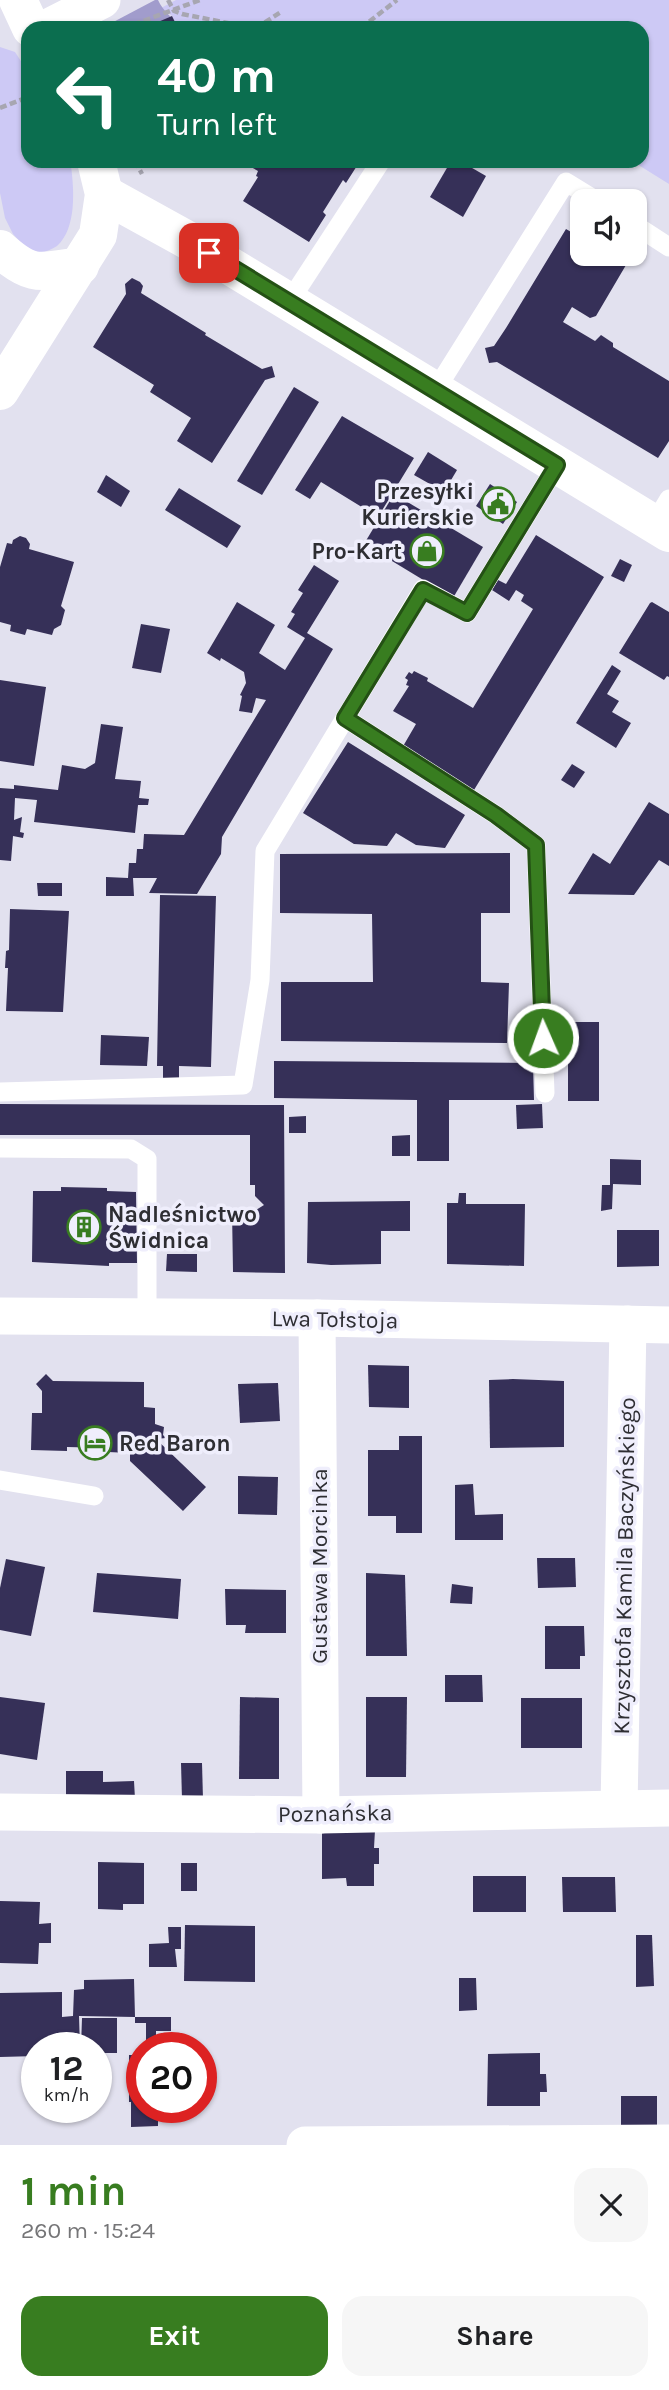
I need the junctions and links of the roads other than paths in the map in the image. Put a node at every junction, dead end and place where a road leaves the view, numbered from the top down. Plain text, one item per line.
1 (18, 0) edge
2 (102, 0) edge
3 (28, 21) edge
4 (61, 21) edge
5 (0, 31) edge
6 (21, 36) edge
7 (376, 168) edge
8 (100, 177) edge
9 (577, 189) edge
10 (647, 233) edge
11 (669, 247) edge
12 (0, 249) edge
13 (80, 266) junction
14 (289, 302) junction
15 (0, 391) edge
16 (435, 391) junction
17 (557, 465) junction
18 (664, 519) edge
19 (345, 718) junction
20 (0, 1092) edge
21 (545, 1093) dead end
22 (0, 1148) edge
23 (0, 1316) edge
24 (147, 1317) junction
25 (317, 1318) junction
26 (628, 1324) junction
27 (669, 1325) edge
28 (0, 1480) edge
29 (94, 1496) dead end
30 (619, 1808) junction
31 (669, 1808) edge
32 (0, 1812) edge
33 (321, 1815) junction
34 (669, 2143) edge
35 (305, 2145) edge

1 - 3 street
2 - 4 street
5 - 6 street
7 - 14 lane
8 - 13 street
8 - 14 street
9 - 16 lane
10 - 11 lane
12 - 13 street
13 - 15 street
14 - 16 street
16 - 17 street
17 - 18 street
17 - 19 lane
19 - 20 lane
19 - 21 lane
22 - 24 lane
23 - 24 street, Lwa Tołstoja
24 - 25 street, Lwa Tołstoja
25 - 26 street, Lwa Tołstoja
25 - 33 street, Gustawa Morcinka
26 - 27 street, Lwa Tołstoja
26 - 30 street, Krzysztofa Kamila Baczyńskiego
28 - 29 lane
30 - 31 street, Poznańska
30 - 33 street, Poznańska
32 - 33 street, Poznańska
34 - 35 street

